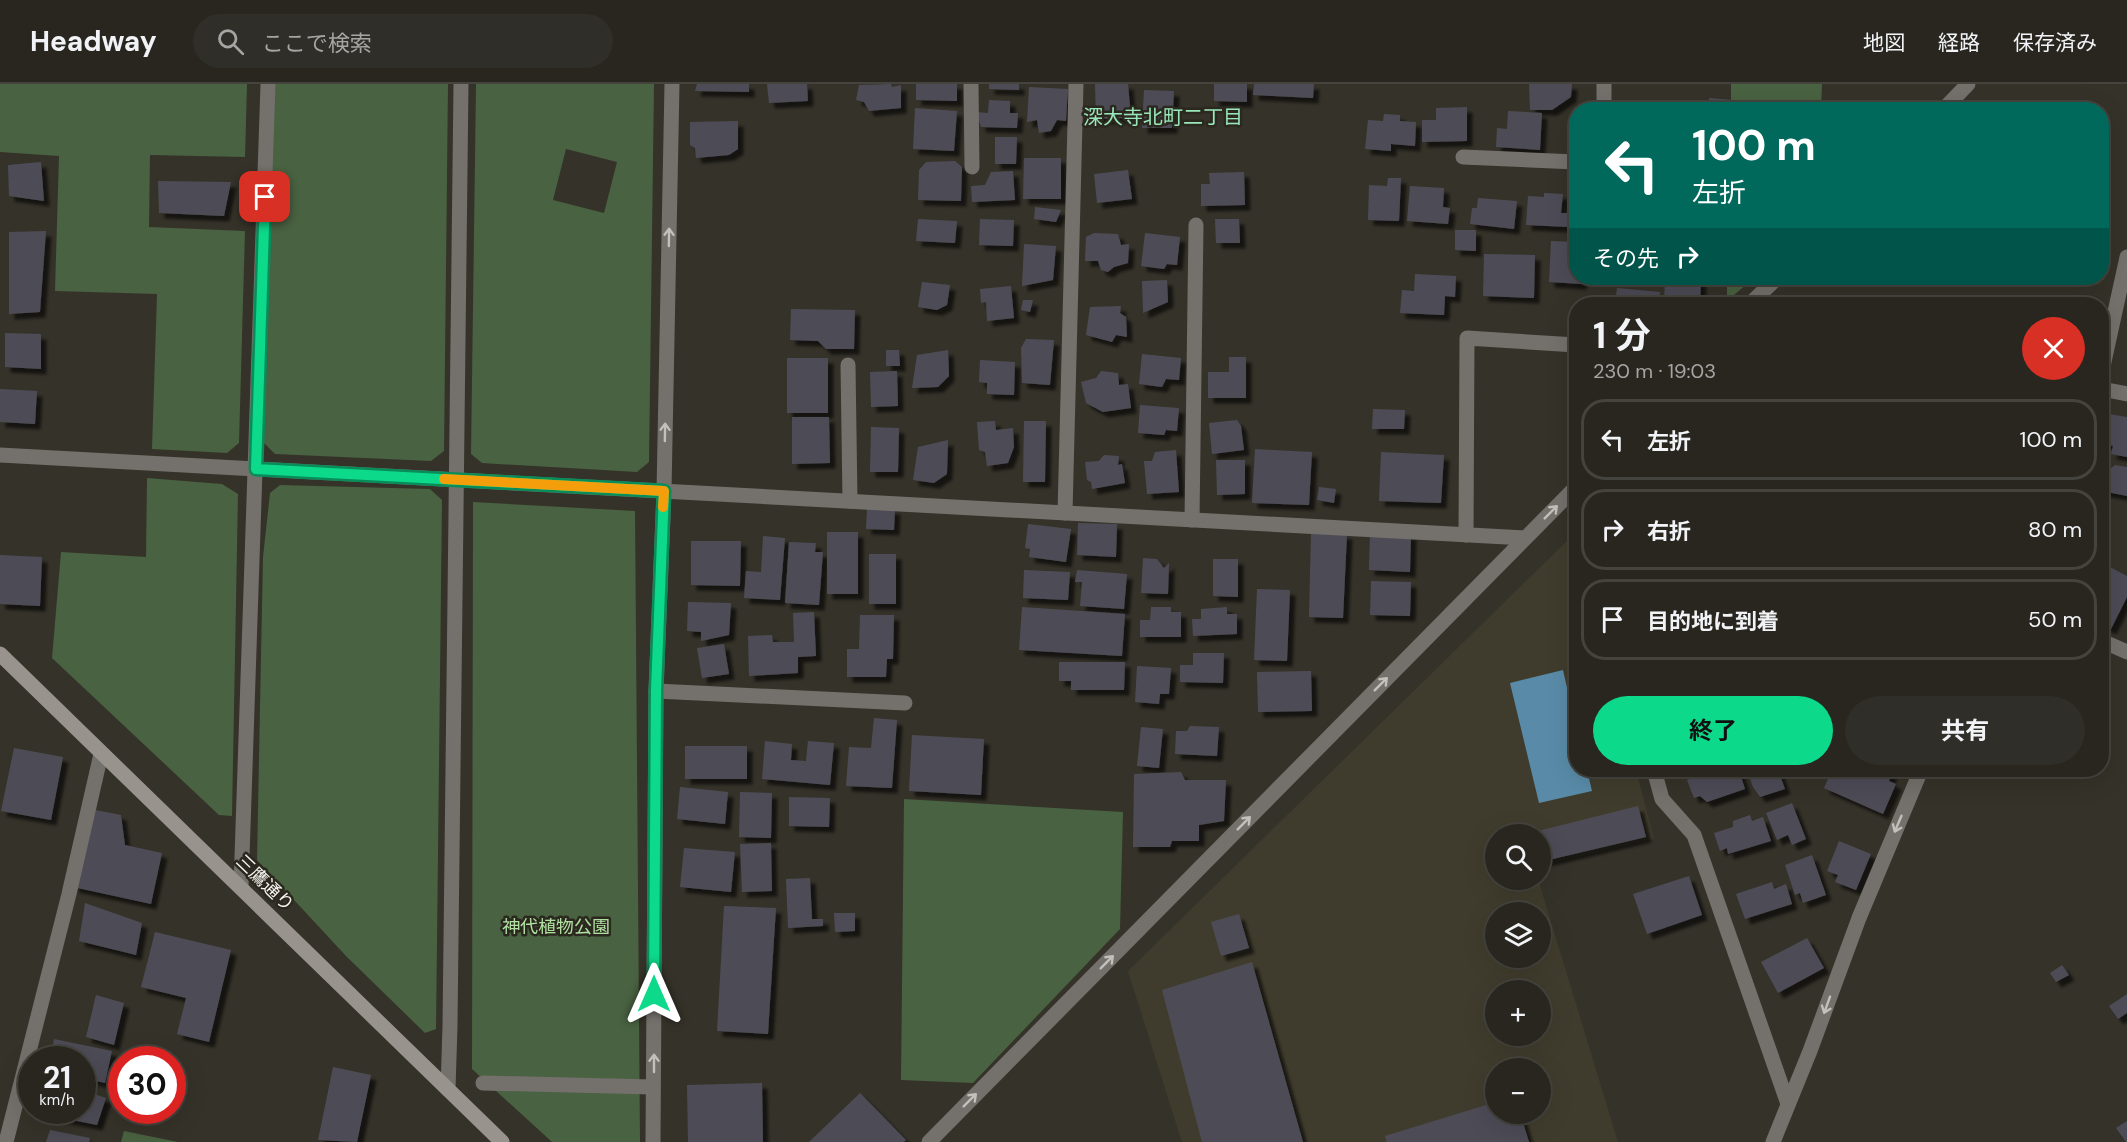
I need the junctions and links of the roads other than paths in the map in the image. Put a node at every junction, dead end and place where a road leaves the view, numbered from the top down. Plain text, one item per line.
1 (268, 84) edge
2 (461, 84) edge
3 (672, 84) edge
4 (971, 84) edge
5 (1076, 84) edge
6 (1604, 84) edge
7 (1968, 84) edge
8 (1604, 102) edge
9 (1951, 102) edge
10 (1463, 157) dead end
11 (1569, 162) edge
12 (972, 167) dead end
13 (1196, 225) dead end
14 (2127, 257) edge
15 (1770, 285) edge
16 (1757, 297) edge
17 (2109, 339) edge
18 (1569, 345) edge
19 (848, 366) dead end
20 (2109, 390) edge
21 (2127, 394) edge
22 (0, 455) edge
23 (256, 469) junction
24 (456, 480) junction
25 (664, 491) junction
26 (1569, 494) edge
27 (850, 501) junction
28 (1065, 513) junction
29 (1192, 519) junction
30 (1466, 535) junction
31 (1525, 538) junction
32 (2109, 644) edge
33 (2127, 652) edge
34 (0, 654) edge
35 (656, 690) junction
36 (905, 703) dead end
37 (102, 754) junction
38 (1656, 777) edge
39 (1918, 777) edge
40 (241, 887) junction
41 (483, 1083) dead end
42 (653, 1087) junction
43 (448, 1089) junction
44 (1788, 1104) junction
45 (6, 1142) edge
46 (502, 1142) edge
47 (653, 1142) edge
48 (929, 1142) edge
49 (1773, 1142) edge

1 - 23 street
2 - 24 street
25 -> 3 street
4 - 12 street
5 - 28 street
6 - 8 street
7 - 9 street
10 - 11 street
13 - 29 street
14 - 17 street
15 - 16 street
18 - 30 street
19 - 27 street
20 - 21 street
22 - 23 street
23 - 24 street
23 - 40 street
24 - 25 street
24 - 43 street
25 - 27 street
25 - 35 street
31 -> 26 street
27 - 28 street
28 - 29 street
29 - 30 street
30 - 31 street
48 -> 31 street
32 - 33 street
34 - 37 main road, 三鷹通り
35 - 36 street
42 -> 35 street
37 - 40 main road, 三鷹通り
37 - 45 street
38 - 44 street
39 -> 44 street
40 - 43 main road, 三鷹通り
41 - 42 street
42 - 47 street
43 - 46 main road, 三鷹通り
44 - 49 street

